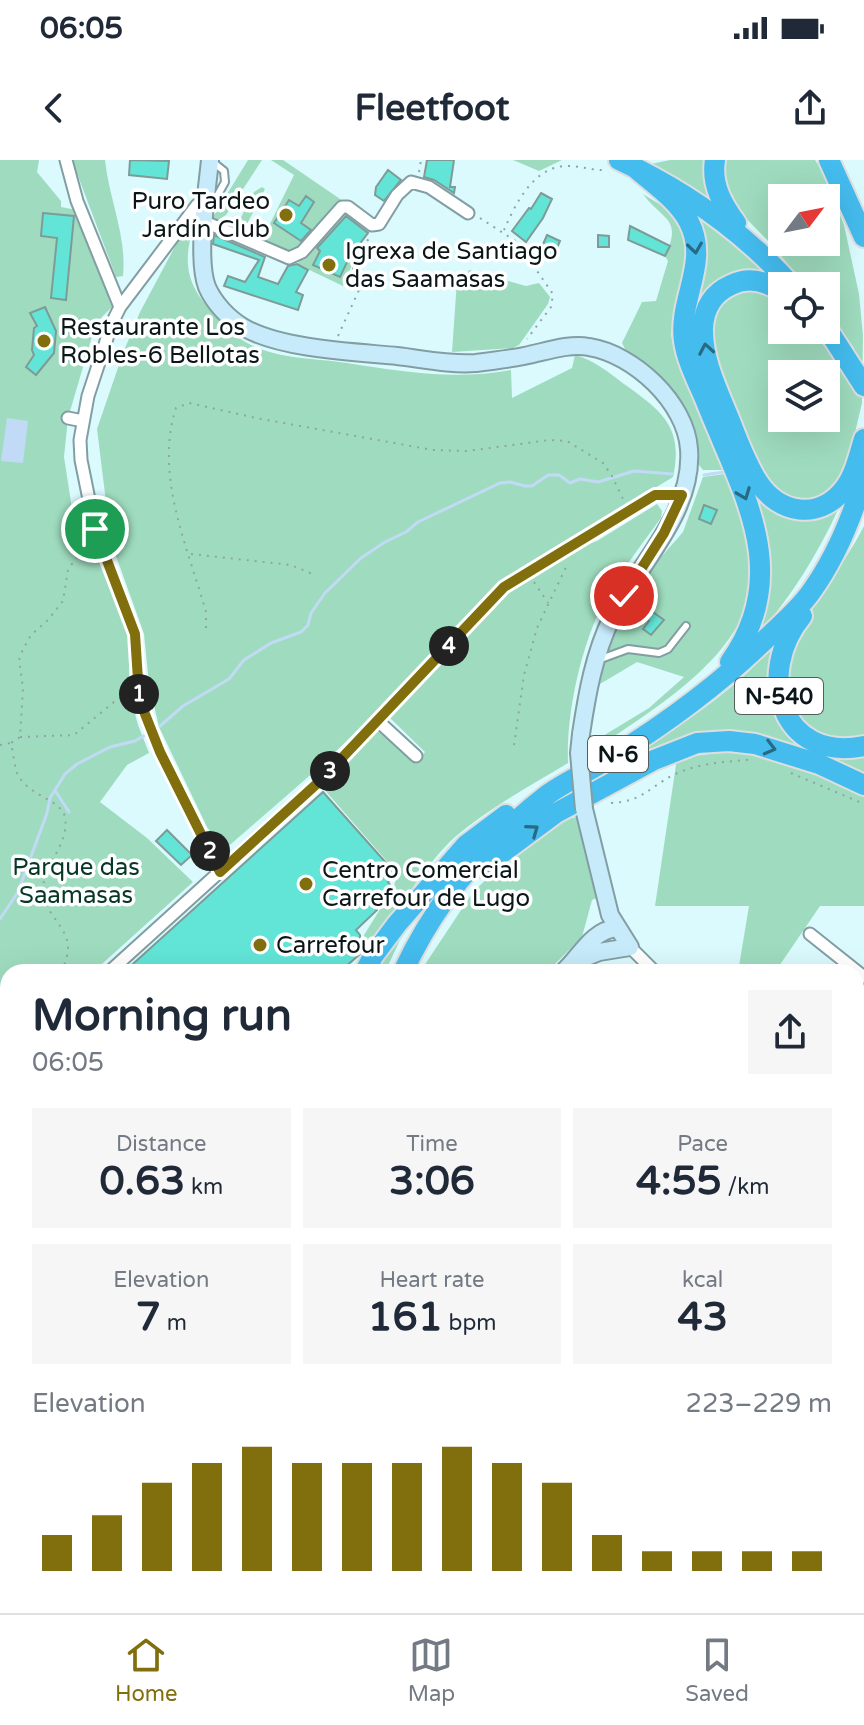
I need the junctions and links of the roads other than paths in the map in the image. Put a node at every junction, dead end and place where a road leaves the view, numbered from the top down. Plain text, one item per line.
1 (66, 160) edge
2 (210, 160) edge
3 (715, 160) edge
4 (829, 160) edge
5 (839, 160) edge
6 (626, 163) edge
7 (468, 213) road end
8 (205, 214) junction
9 (864, 229) edge
10 (864, 237) edge
11 (748, 240) junction
12 (779, 272) edge
13 (768, 284) edge
14 (120, 307) junction
15 (837, 344) edge
16 (864, 386) edge
17 (68, 418) dead end
18 (83, 421) junction
19 (864, 439) edge
20 (864, 477) edge
21 (682, 495) junction
22 (810, 593) junction
23 (686, 626) dead end
24 (595, 660) junction
25 (709, 690) junction
26 (378, 721) junction
27 (864, 746) edge
28 (416, 756) dead end
29 (864, 785) edge
30 (549, 794) junction
31 (220, 872) junction
32 (450, 895) junction
33 (607, 903) junction
34 (617, 929) junction
35 (810, 934) dead end
36 (594, 947) junction
37 (630, 947) junction
38 (118, 964) edge
39 (369, 964) edge
40 (407, 964) edge
41 (573, 964) edge
42 (647, 964) edge
43 (848, 964) edge

1 - 14 street
2 - 8 street
3 - 11 highway
4 - 10 highway
5 - 9 highway
6 - 11 highway
6 -> 25 highway
7 - 8 street
8 - 14 street
8 - 21 street
11 - 12 highway
19 -> 13 highway
14 - 18 street
15 - 16 highway
17 - 18 street
18 - 31 street
20 - 22 highway, N-6
21 - 24 street
21 - 26 street
22 - 25 highway, N-6
22 - 27 highway, N-540
23 - 24 lane
24 - 33 street, bridge
25 - 30 highway, N-6
26 - 28 street
26 - 31 street
32 -> 29 highway
30 - 32 highway, N-6
30 - 39 highway
31 - 38 street
32 - 40 highway, N-6
33 - 34 street
33 - 36 street
34 - 36 street
34 - 37 street
35 - 43 street
36 - 37 street
36 - 41 street
37 - 42 street

